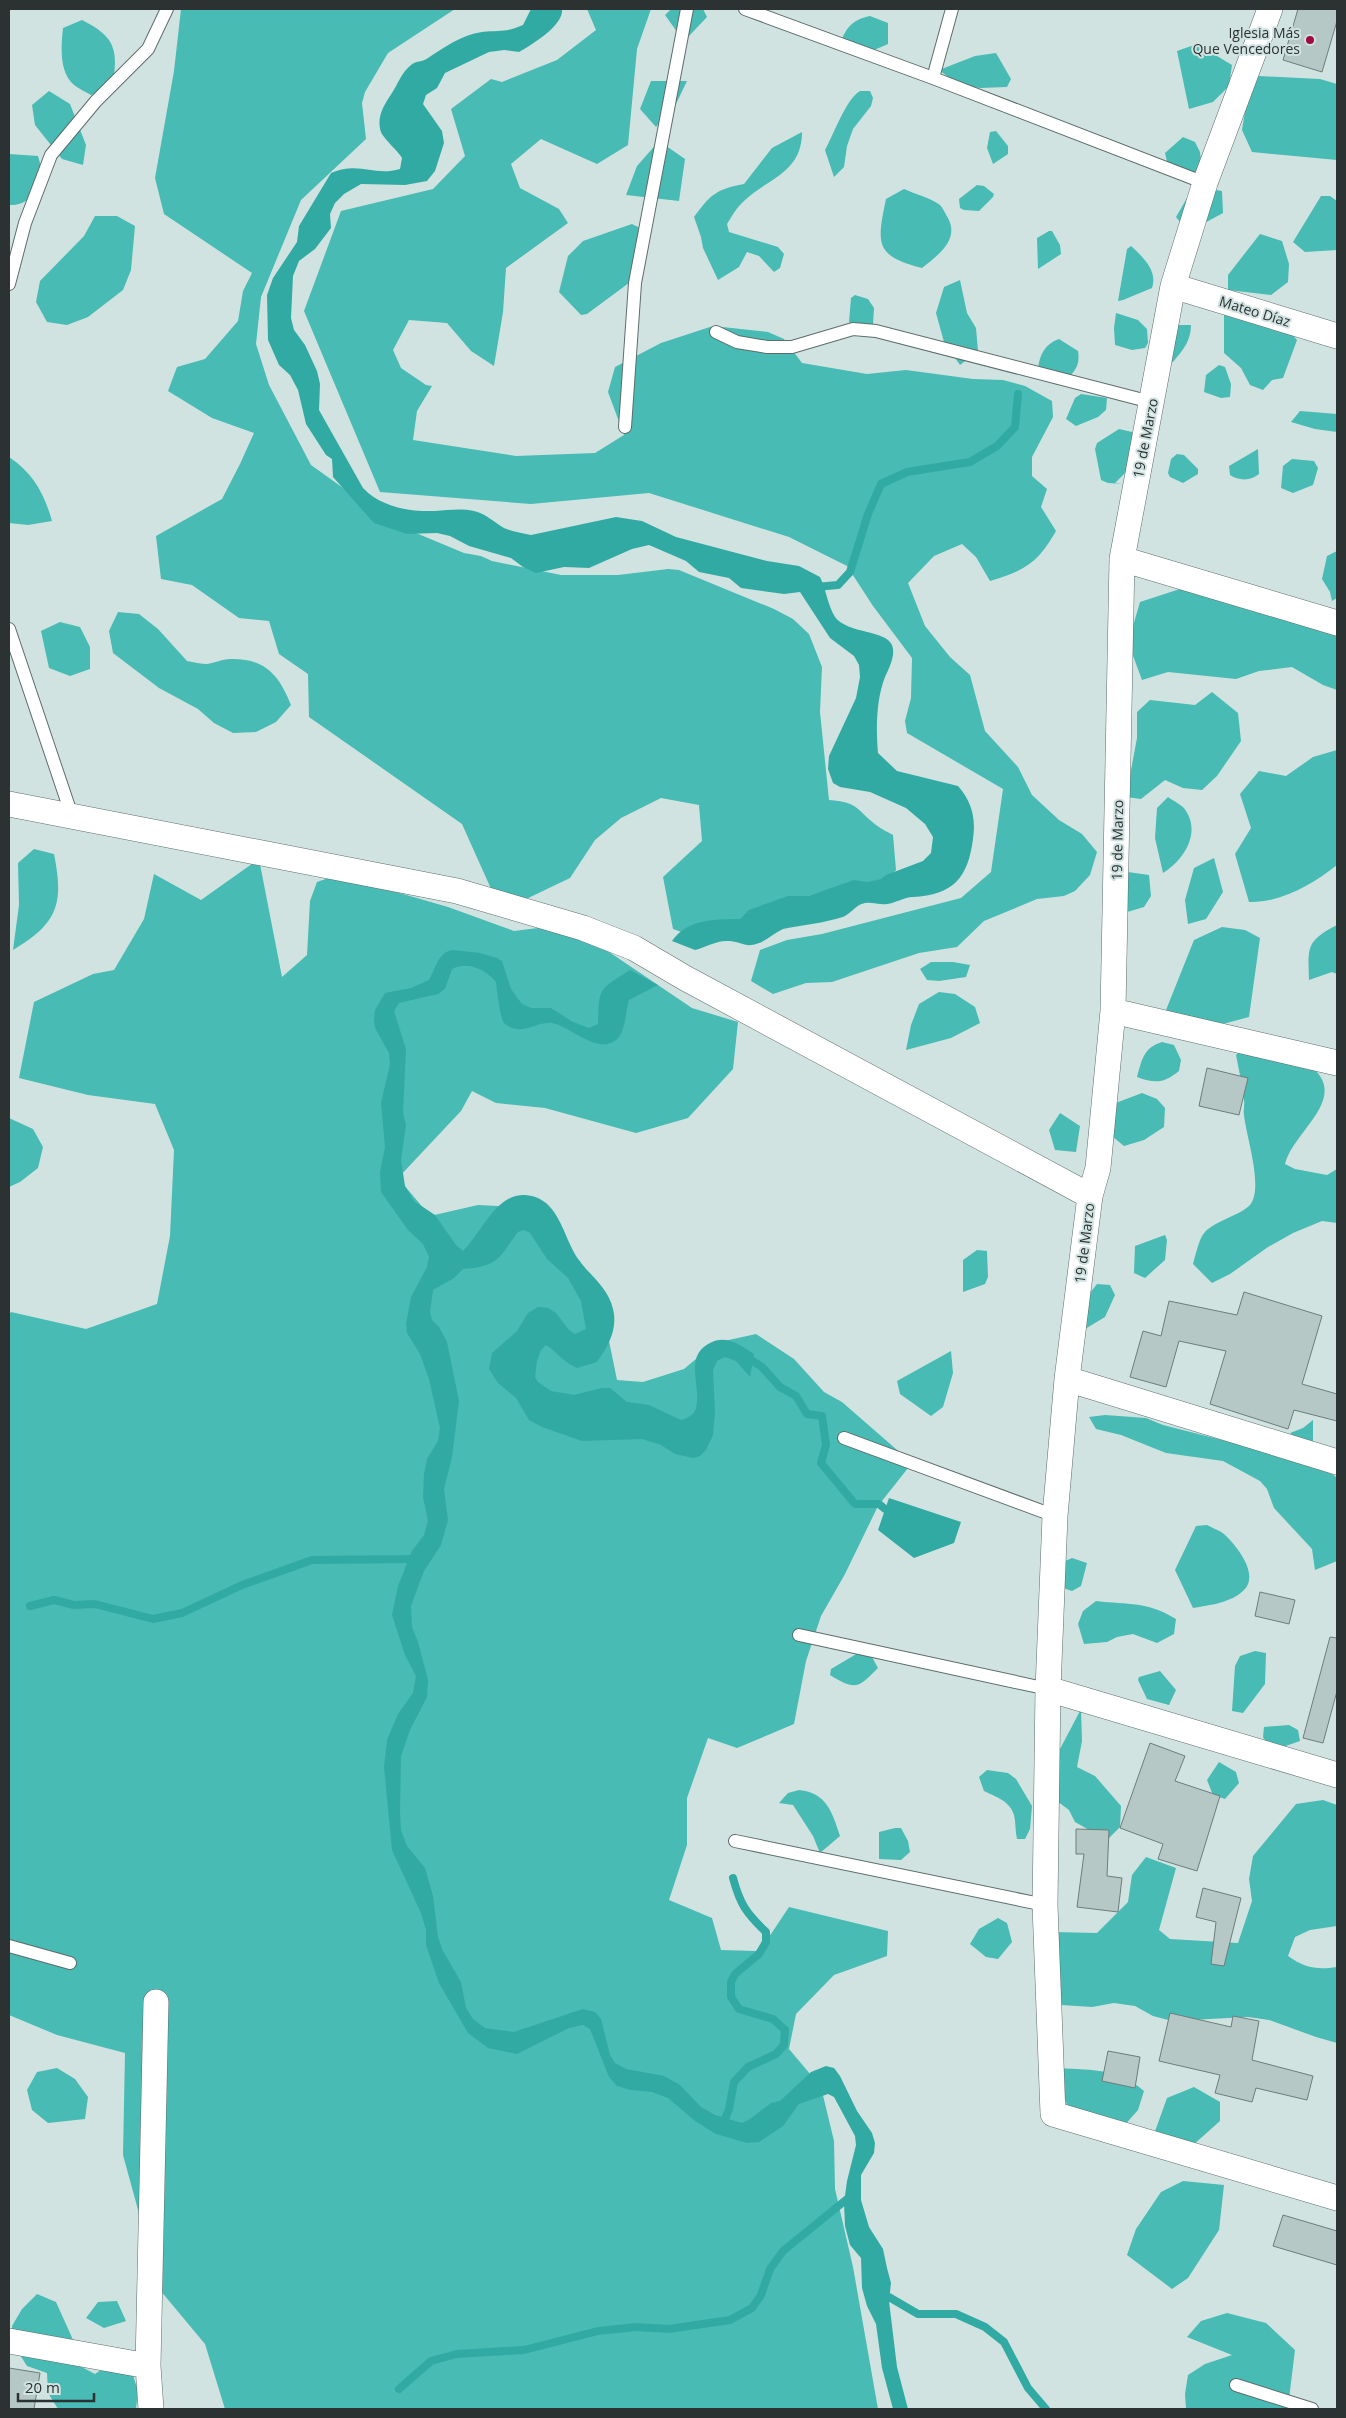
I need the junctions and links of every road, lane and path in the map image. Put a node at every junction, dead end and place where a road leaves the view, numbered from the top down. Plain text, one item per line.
1 (167, 9) edge
2 (687, 9) edge
3 (745, 9) edge
4 (952, 9) edge
5 (1270, 9) edge
6 (934, 78) junction
7 (1205, 183) junction
8 (9, 284) edge
9 (1173, 286) junction
10 (716, 332) dead end
11 (1337, 336) edge
12 (1152, 402) junction
13 (625, 427) dead end
14 (1122, 559) junction
15 (1337, 623) edge
16 (9, 629) edge
17 (9, 804) edge
18 (72, 816) junction
19 (1112, 1011) junction
20 (1337, 1063) edge
21 (1090, 1196) junction
22 (1067, 1379) junction
23 (844, 1438) dead end
24 (1337, 1462) edge
25 (1055, 1516) junction
26 (799, 1635) dead end
27 (1048, 1689) junction
28 (1337, 1775) edge
29 (734, 1841) dead end
30 (1045, 1905) junction
31 (9, 1946) edge
32 (70, 1963) dead end
33 (156, 2002) dead end
34 (1337, 2198) edge
35 (9, 2341) edge
36 (148, 2366) junction
37 (1236, 2384) dead end
38 (151, 2409) edge
39 (1312, 2409) edge

1 - 8 lane
2 - 13 lane
3 - 6 lane
4 - 6 lane
5 - 7 street, 19 de Marzo
6 - 7 lane
7 - 9 street, 19 de Marzo
9 - 11 street, Mateo Díaz
9 - 12 street, 19 de Marzo
10 - 12 lane
12 - 14 street, 19 de Marzo
14 - 15 street
14 - 19 street, 19 de Marzo
16 - 18 lane
17 - 18 street
18 - 21 street
19 - 20 street
19 - 21 street, 19 de Marzo
21 - 22 street, 19 de Marzo
22 - 24 street
22 - 25 street, 19 de Marzo
23 - 25 lane
25 - 27 street, 19 de Marzo
26 - 27 lane
27 - 28 street
27 - 30 street, 19 de Marzo
29 - 30 lane
30 - 34 street, 19 de Marzo
31 - 32 lane
33 - 36 street
35 - 36 street
36 - 38 street
37 - 39 lane

